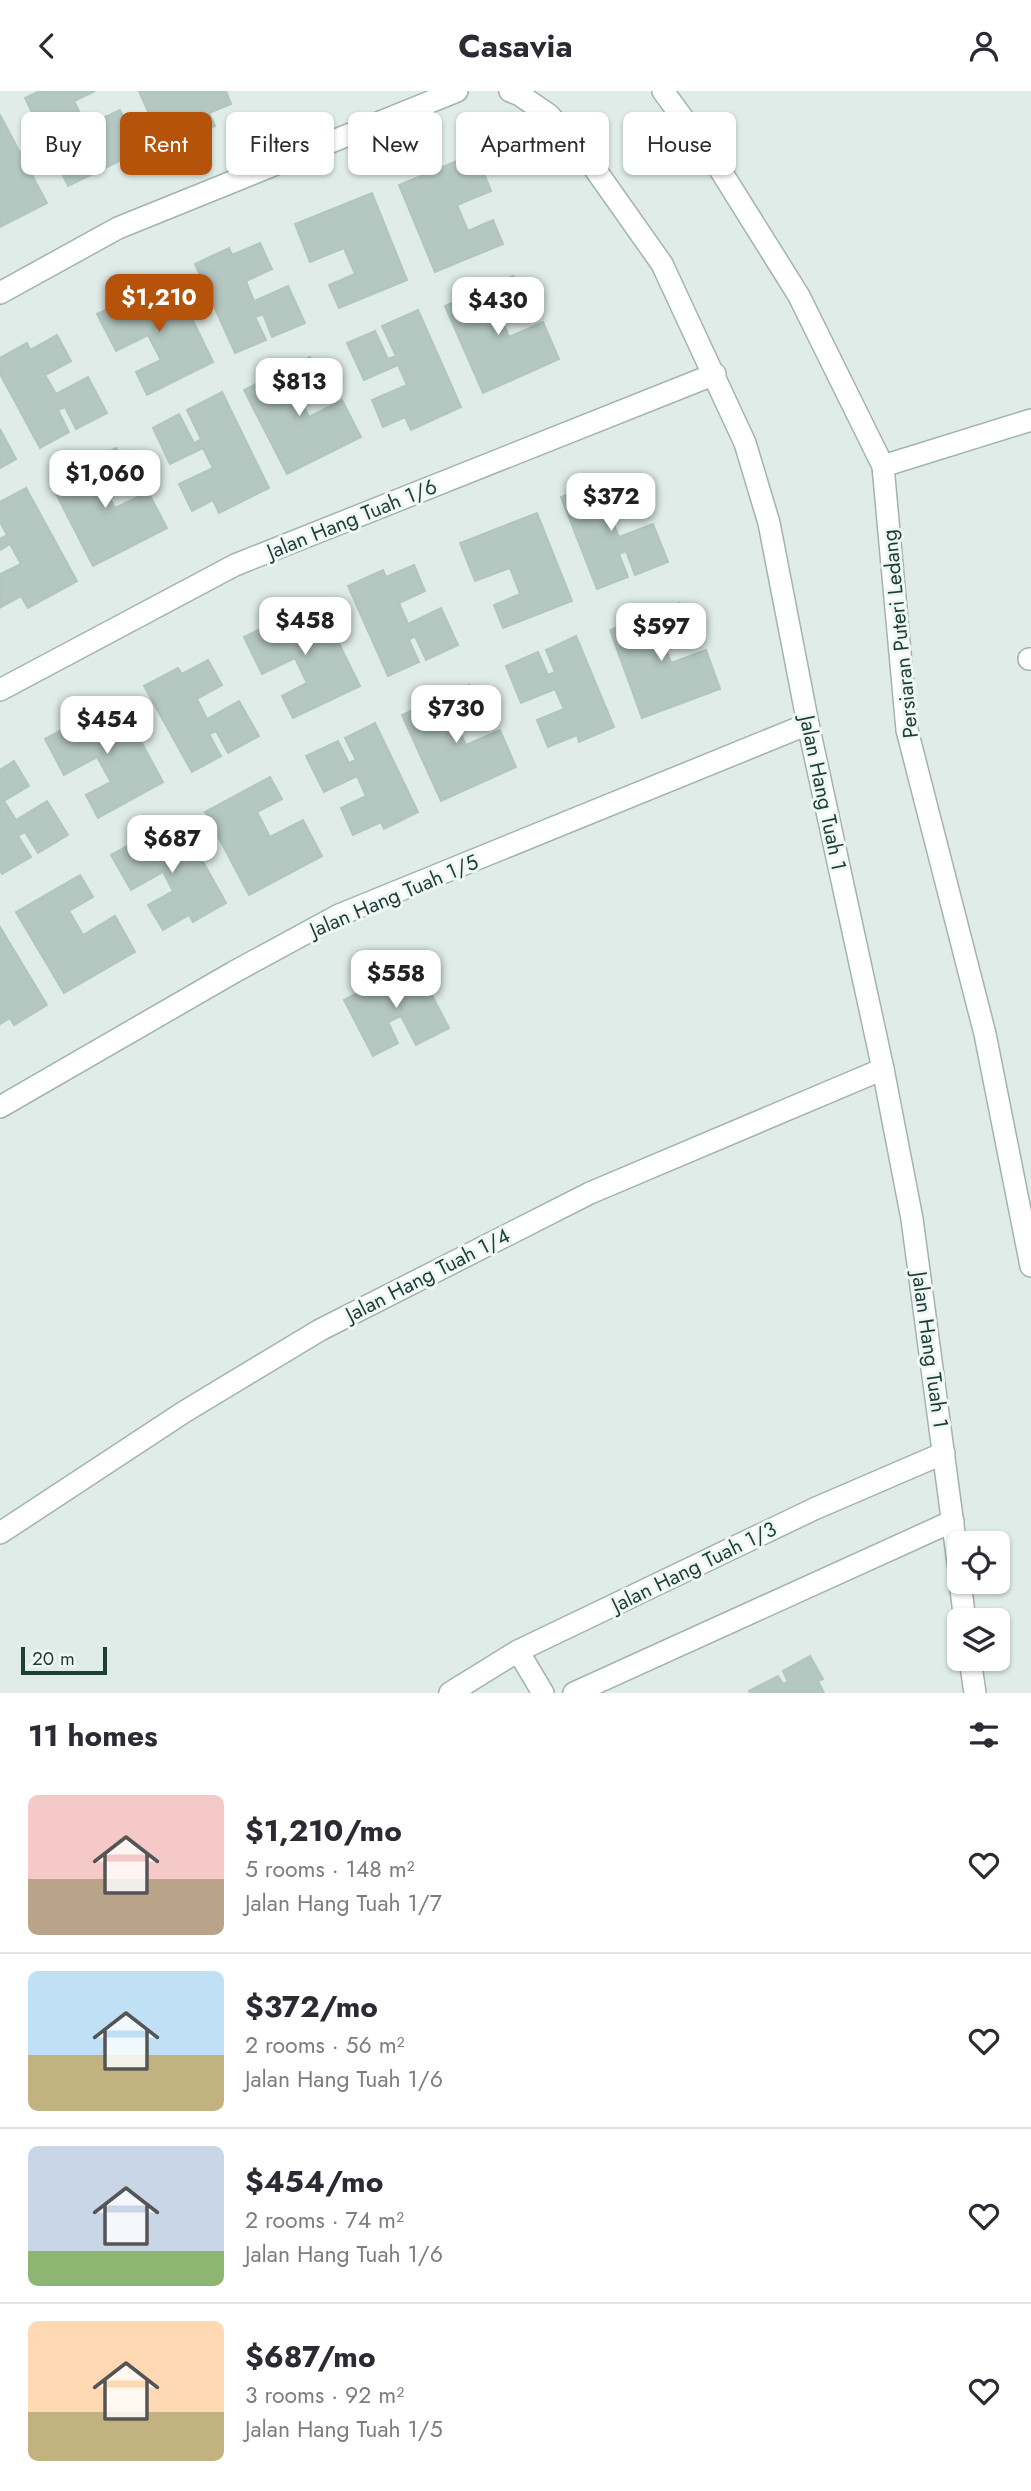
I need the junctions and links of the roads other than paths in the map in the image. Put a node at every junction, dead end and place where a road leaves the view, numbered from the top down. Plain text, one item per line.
1 (457, 91) edge
2 (510, 91) edge
3 (663, 91) edge
4 (0, 293) edge
5 (715, 375) junction
6 (1031, 420) edge
7 (883, 466) junction
8 (0, 690) edge
9 (808, 725) junction
10 (883, 1069) junction
11 (0, 1107) edge
12 (1031, 1266) edge
13 (944, 1453) junction
14 (953, 1521) junction
15 (954, 1531) edge
16 (0, 1533) edge
17 (518, 1651) junction
18 (972, 1671) edge
19 (450, 1693) edge
20 (543, 1693) edge
21 (574, 1693) edge
22 (975, 1693) edge

1 - 4 street
2 - 5 street, Jalan Hang Tuah 1
3 - 7 street, Persiaran Puteri Ledang
5 - 8 street, Jalan Hang Tuah 1/6
5 - 9 street, Jalan Hang Tuah 1
6 - 7 street
7 - 12 street, Persiaran Puteri Ledang
9 - 10 street, Jalan Hang Tuah 1
9 - 11 street, Jalan Hang Tuah 1/5
10 - 13 street, Jalan Hang Tuah 1
10 - 16 street, Jalan Hang Tuah 1/4
13 - 14 street, Jalan Hang Tuah 1
13 - 17 street, Jalan Hang Tuah 1/3
14 - 15 street, Jalan Hang Tuah 1
14 - 21 street
17 - 19 street, Jalan Hang Tuah 1/3
17 - 20 street
18 - 22 street

